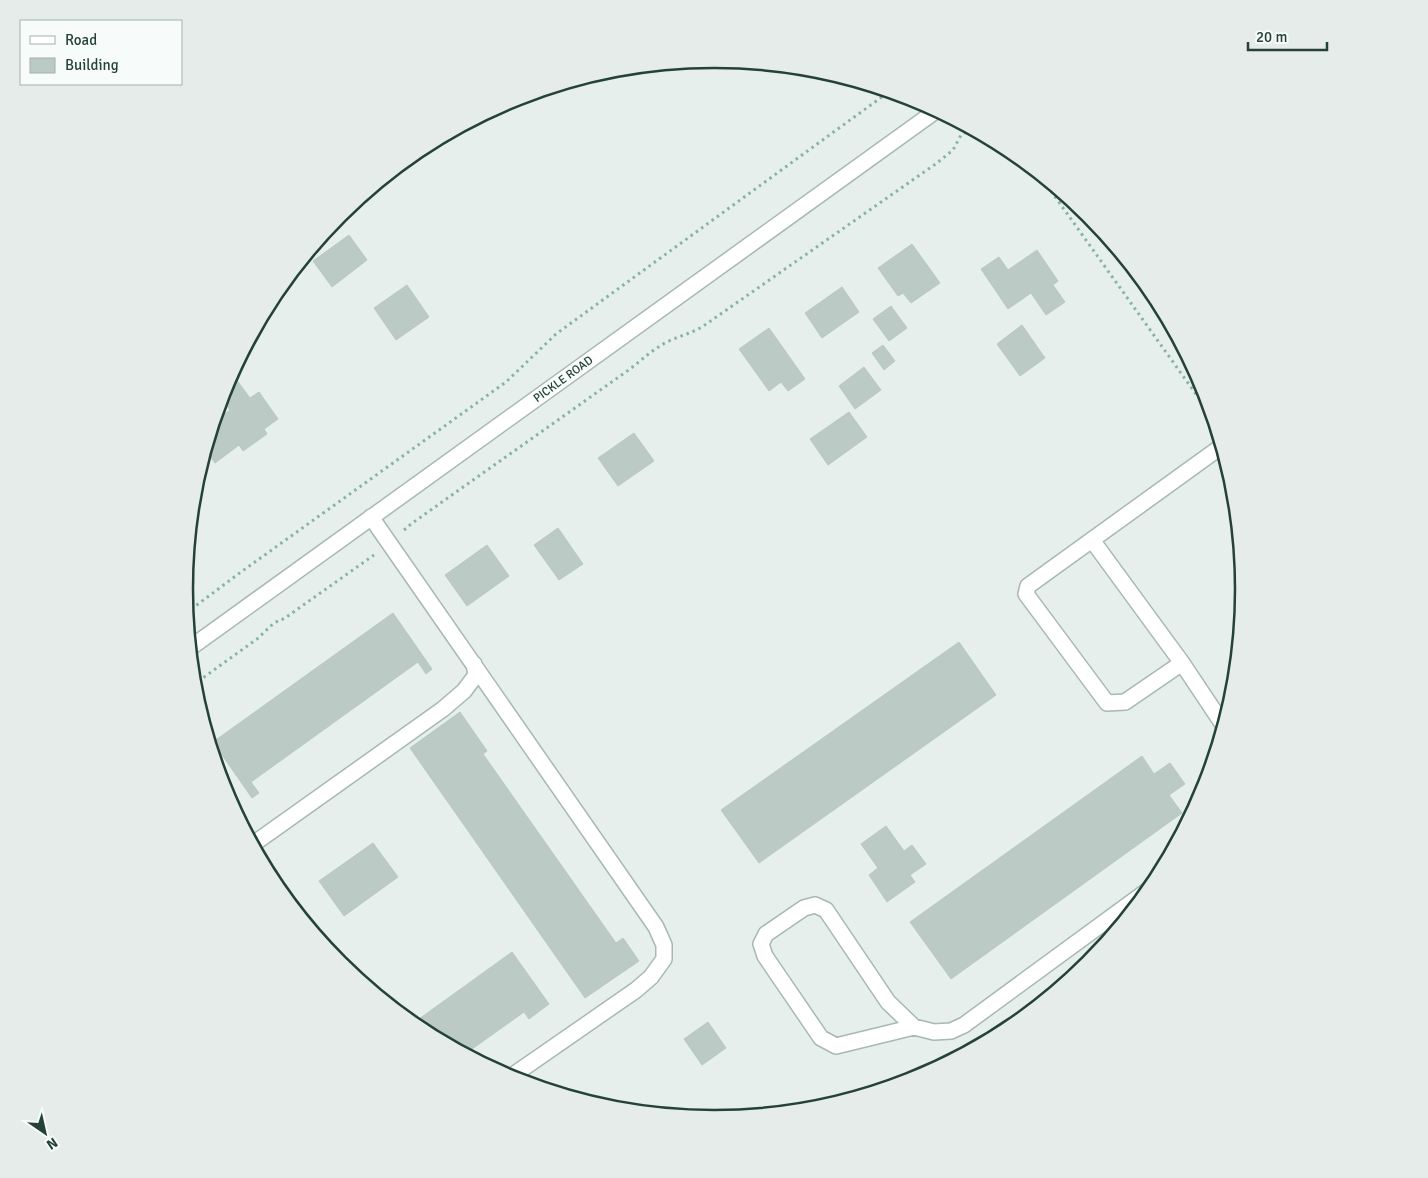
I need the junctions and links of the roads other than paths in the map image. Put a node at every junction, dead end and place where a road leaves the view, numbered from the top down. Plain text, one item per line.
1 (931, 115) edge
2 (1217, 450) edge
3 (371, 517) junction
4 (1092, 540) junction
5 (196, 644) edge
6 (1182, 663) junction
7 (474, 664) junction
8 (1219, 719) edge
9 (257, 841) edge
10 (1129, 905) edge
11 (914, 1027) junction
12 (517, 1072) edge

1 - 3 street, PICKLE ROAD
2 - 4 street
3 - 5 street, PICKLE ROAD
3 - 7 street
4 - 6 street
4 - 6 street
6 - 8 street
7 - 9 street
7 - 12 street
10 - 11 street
11 - 11 street

